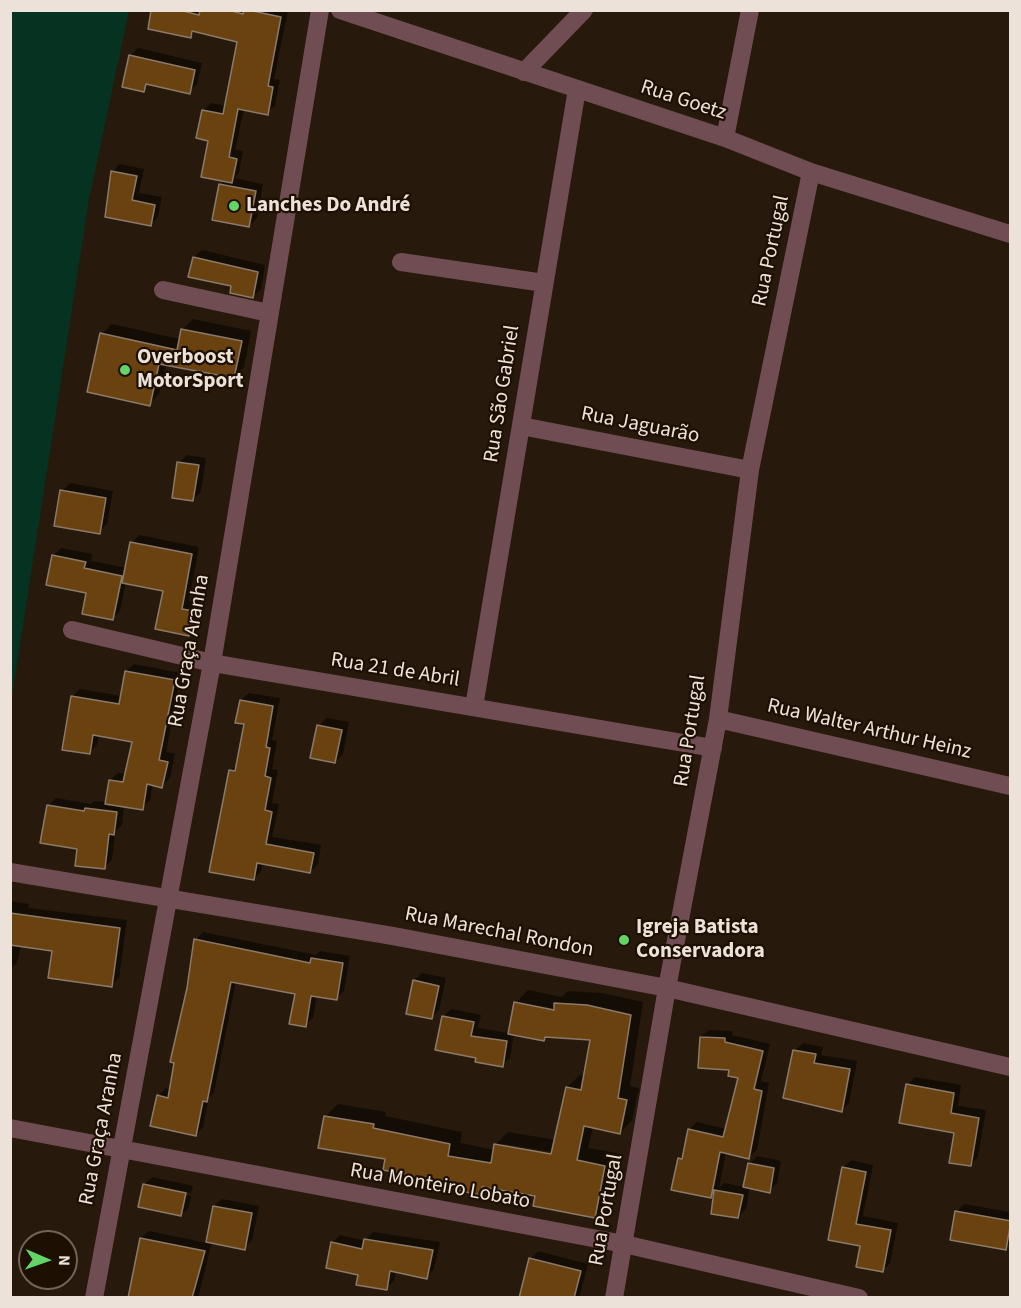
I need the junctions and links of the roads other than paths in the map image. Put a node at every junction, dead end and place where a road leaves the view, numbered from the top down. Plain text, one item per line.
1 (320, 10) edge
2 (340, 10) edge
3 (584, 10) edge
4 (750, 10) edge
5 (524, 72) junction
6 (577, 89) junction
7 (725, 138) junction
8 (811, 172) junction
9 (1011, 234) edge
10 (401, 262) dead end
11 (544, 283) junction
12 (163, 290) dead end
13 (269, 313) junction
14 (522, 426) junction
15 (750, 470) junction
16 (72, 630) dead end
17 (212, 663) junction
18 (474, 707) junction
19 (718, 719) junction
20 (713, 748) junction
21 (1011, 786) edge
22 (10, 872) edge
23 (168, 899) junction
24 (667, 988) junction
25 (1011, 1066) edge
26 (10, 1128) edge
27 (120, 1151) junction
28 (624, 1244) junction
29 (94, 1298) edge
30 (614, 1298) edge
31 (860, 1298) edge

1 - 13 street, Rua Graça Aranha
2 - 5 street, Rua Goetz
3 - 5 street
4 - 7 street
5 - 6 street, Rua Goetz
6 - 7 street, Rua Goetz
6 - 11 street, Rua São Gabriel
7 - 8 street, Rua Goetz
8 - 9 street, Rua Goetz
8 - 15 street, Rua Portugal
10 - 11 street
11 - 14 street, Rua São Gabriel
12 - 13 street
13 - 17 street, Rua Graça Aranha
14 - 15 street, Rua Jaguarão
14 - 18 street, Rua São Gabriel
15 - 19 street, Rua Portugal
16 - 17 street, Rua 21 de Abril
17 - 18 street, Rua 21 de Abril
17 - 23 street, Rua Graça Aranha
18 - 20 street, Rua 21 de Abril
19 - 20 street, Rua Portugal
19 - 21 street, Rua Walter Arthur Heinz
20 - 24 street, Rua Portugal
22 - 23 street, Rua Marechal Rondon
23 - 24 street, Rua Marechal Rondon
23 - 27 street, Rua Graça Aranha
24 - 25 street, Rua Marechal Rondon
24 - 28 street, Rua Portugal
26 - 27 street, Rua Monteiro Lobato
27 - 28 street, Rua Monteiro Lobato
27 - 29 street, Rua Graça Aranha
28 - 30 street, Rua Portugal
28 - 31 street, Rua Monteiro Lobato

